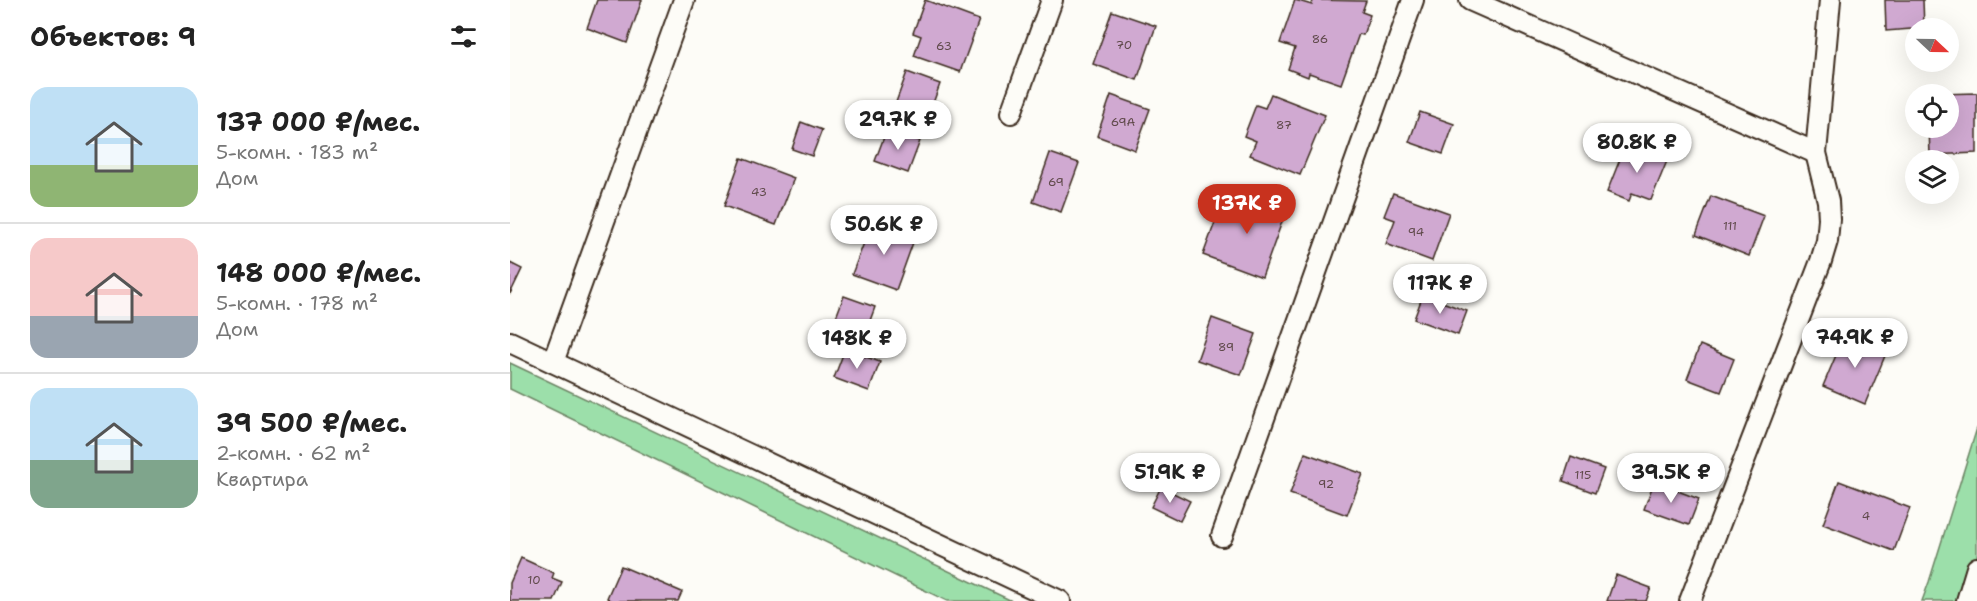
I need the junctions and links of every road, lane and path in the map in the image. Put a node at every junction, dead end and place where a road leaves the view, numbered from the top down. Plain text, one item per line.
1 (684, 0) edge
2 (1052, 0) edge
3 (1413, 0) edge
4 (1470, 0) edge
5 (1830, 0) edge
6 (1011, 113) dead end
7 (1816, 153) junction
8 (510, 342) edge
9 (554, 362) junction
10 (1222, 536) dead end
11 (1977, 568) edge
12 (1060, 601) edge
13 (1690, 601) edge
14 (1967, 601) edge

1 - 9 street
2 - 6 street
3 - 10 street
4 - 7 street
5 - 7 street
7 - 13 street
8 - 9 street
9 - 12 street
11 - 14 street

